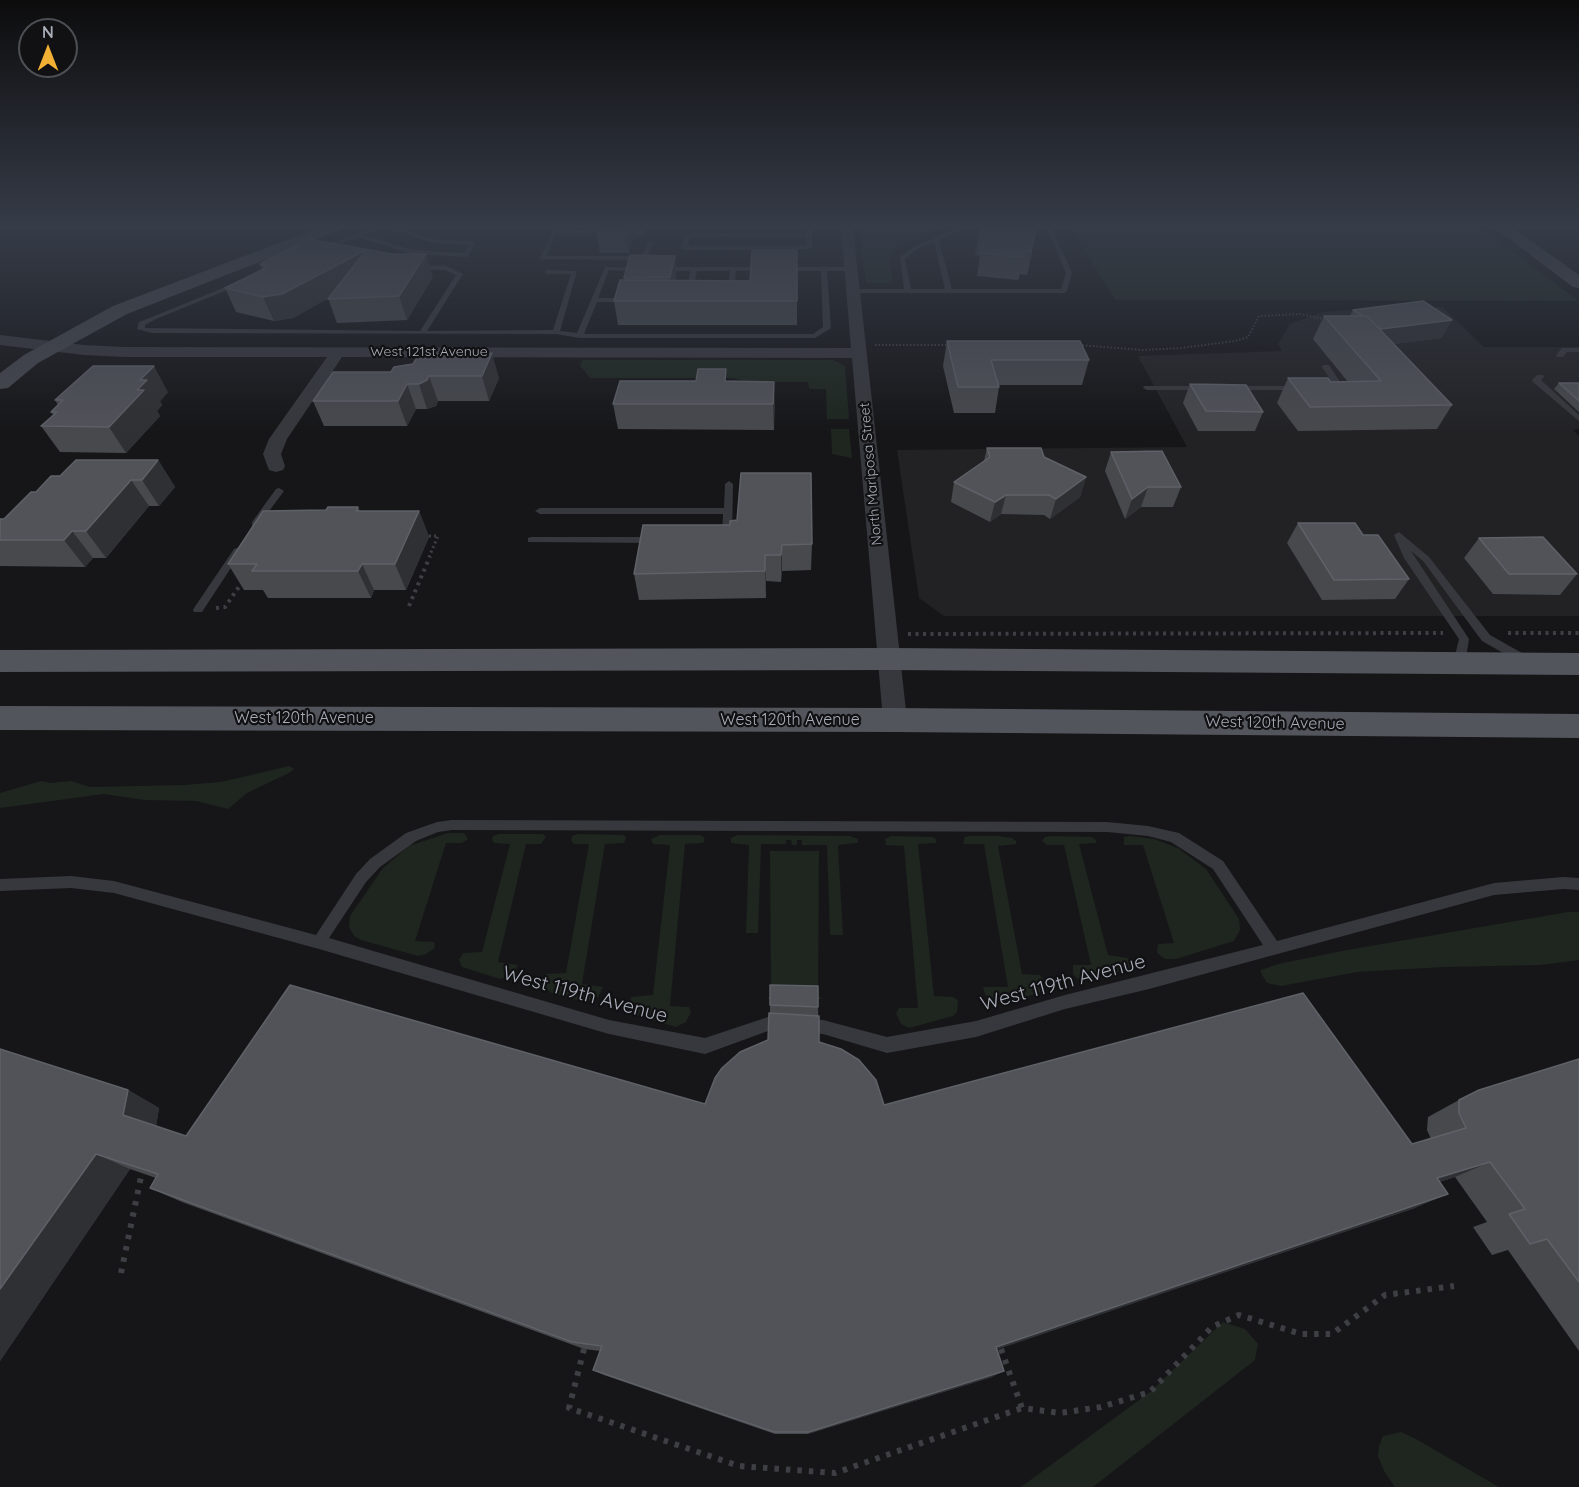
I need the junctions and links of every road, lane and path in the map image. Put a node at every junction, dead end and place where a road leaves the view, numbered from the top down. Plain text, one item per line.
1 (157, 297) edge
2 (204, 297) edge
3 (445, 297) edge
4 (567, 297) edge
5 (730, 297) edge
6 (825, 297) edge
7 (854, 297) edge
8 (688, 299) joint
9 (699, 299) edge
10 (720, 299) edge
11 (594, 300) joint
12 (641, 300) edge
13 (676, 300) edge
14 (1336, 323) edge
15 (556, 332) junction
16 (422, 333) junction
17 (580, 336) junction
18 (0, 340) edge
19 (955, 345) edge
20 (1071, 345) edge
21 (53, 346) junction
22 (866, 349) junction
23 (1579, 350) edge
24 (338, 352) junction
25 (1579, 359) edge
26 (1326, 367) dead end
27 (1540, 377) dead end
28 (0, 383) edge
29 (1147, 388) dead end
30 (1215, 388) edge
31 (1226, 388) edge
32 (1306, 388) edge
33 (1328, 388) edge
34 (1579, 419) edge
35 (276, 466) dead end
36 (729, 484) dead end
37 (279, 491) dead end
38 (540, 511) dead end
39 (728, 511) junction
40 (248, 535) edge
41 (416, 536) edge
42 (531, 540) dead end
43 (672, 540) edge
44 (716, 540) edge
45 (242, 544) edge
46 (243, 580) edge
47 (409, 606) dead end
48 (225, 607) dead end
49 (198, 610) dead end
50 (890, 659) junction
51 (0, 661) edge
52 (1459, 663) junction
53 (1531, 664) junction
54 (1579, 664) edge
55 (0, 718) edge
56 (895, 720) junction
57 (1579, 726) edge
58 (1579, 884) edge
59 (0, 885) edge
60 (319, 942) junction
61 (1273, 948) junction
62 (142, 1172) edge
63 (121, 1273) dead end
64 (1454, 1286) dead end
65 (584, 1348) edge
66 (1002, 1349) edge
67 (1022, 1408) junction

1 - 21 street
2 - 16 lane
3 - 16 lane
4 - 15 lane
5 - 10 lane
6 - 17 lane
7 - 22 street, North Mariposa Street
8 - 9 lane
8 - 13 lane
11 - 12 lane
11 - 17 lane
14 - 20 path
15 - 16 lane
15 - 17 lane
18 - 21 street, West 121st Avenue
19 - 22 path
21 - 24 street, West 121st Avenue
21 - 28 street
22 - 24 street, West 121st Avenue
22 - 50 street, North Mariposa Street
23 - 25 lane
24 - 35 street
26 - 33 lane
27 - 34 lane
29 - 30 lane
31 - 32 lane
36 - 39 lane
37 - 40 lane
38 - 39 lane
39 - 44 lane
41 - 47 path
42 - 43 lane
45 - 49 lane
46 - 48 path
50 - 51 main road
50 - 52 main road
50 - 56 street, North Mariposa Street
52 - 53 main road
52 - 53 lane
53 - 54 main road
55 - 56 main road, West 120th Avenue
56 - 57 main road, West 120th Avenue
58 - 61 lane, West 119th Avenue
59 - 60 lane, West 119th Avenue
60 - 61 lane, West 119th Avenue
60 - 61 lane
62 - 63 path
64 - 67 path
65 - 67 path
66 - 67 path

